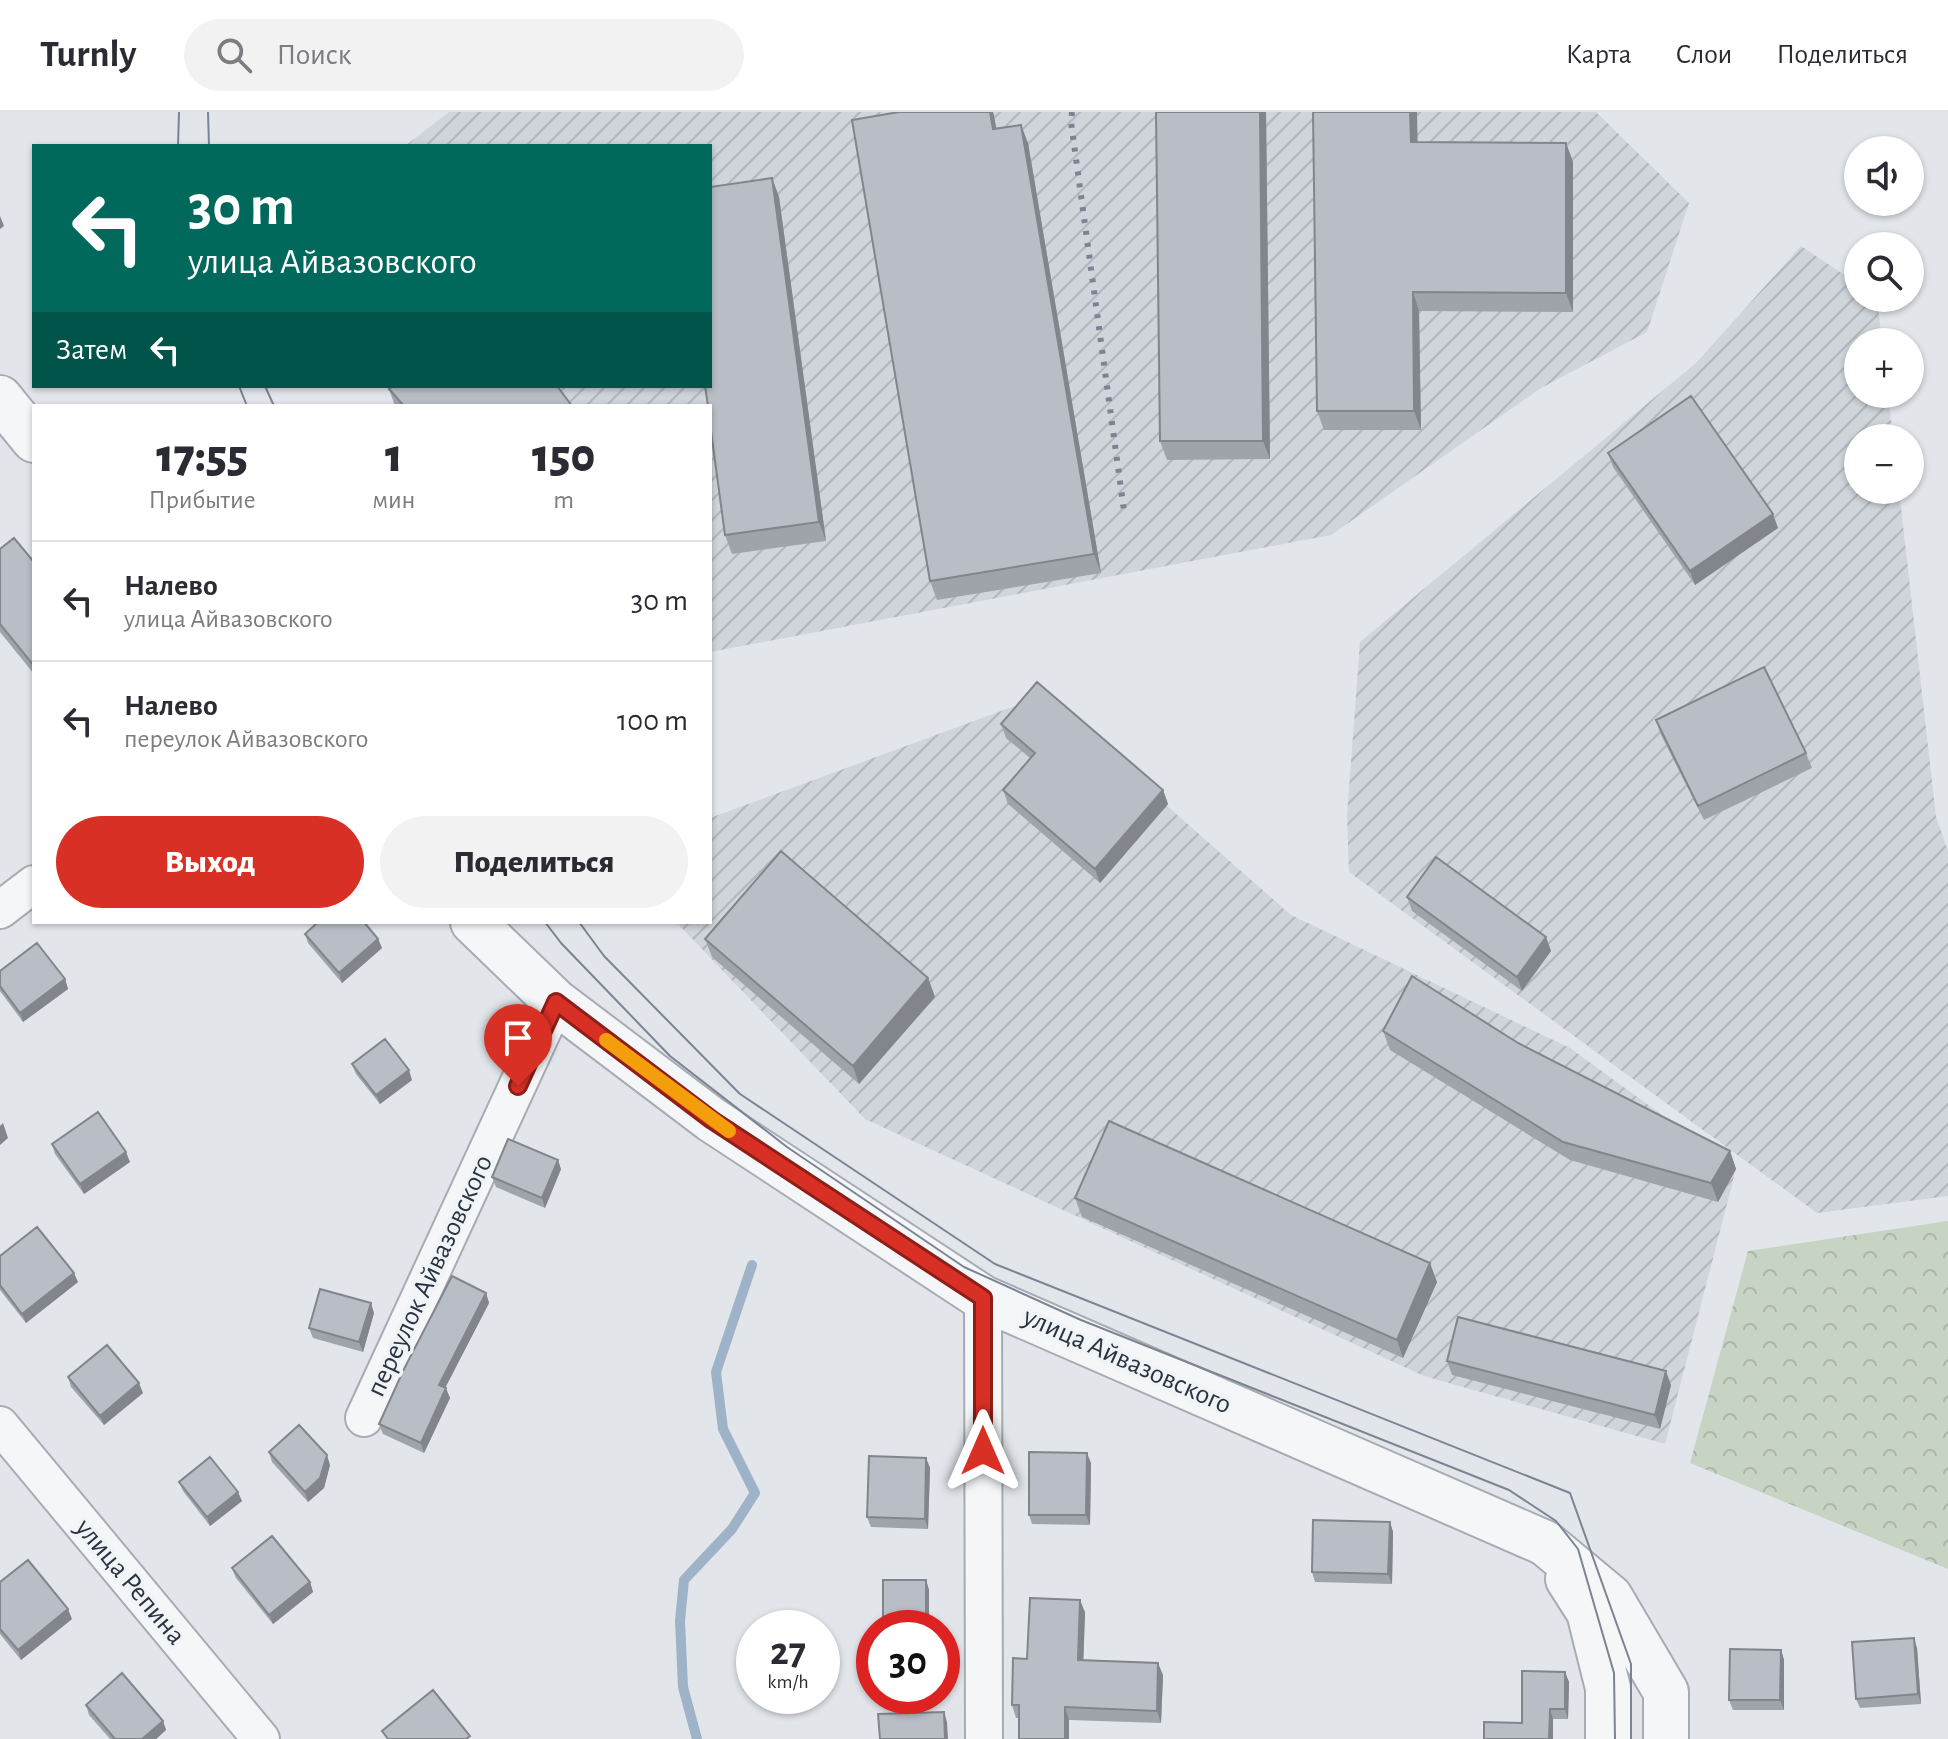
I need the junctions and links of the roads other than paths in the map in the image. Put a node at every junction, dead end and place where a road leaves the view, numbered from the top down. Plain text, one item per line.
1 (0, 398) edge
2 (32, 438) edge
3 (32, 886) edge
4 (0, 910) edge
5 (475, 924) edge
6 (556, 1002) junction
7 (983, 1298) junction
8 (364, 1418) dead end
9 (0, 1425) edge
10 (1545, 1543) junction
11 (261, 1739) edge
12 (984, 1739) edge
13 (1608, 1739) edge
14 (1666, 1739) edge

1 - 2 street
3 - 4 street
5 - 6 street, улица Айвазовского
6 - 7 street, улица Айвазовского
6 - 8 street, переулок Айвазовского
7 - 10 street, улица Айвазовского
7 - 12 street
9 - 11 street, улица Репина
10 - 13 street
10 - 14 street, улица Айвазовского

